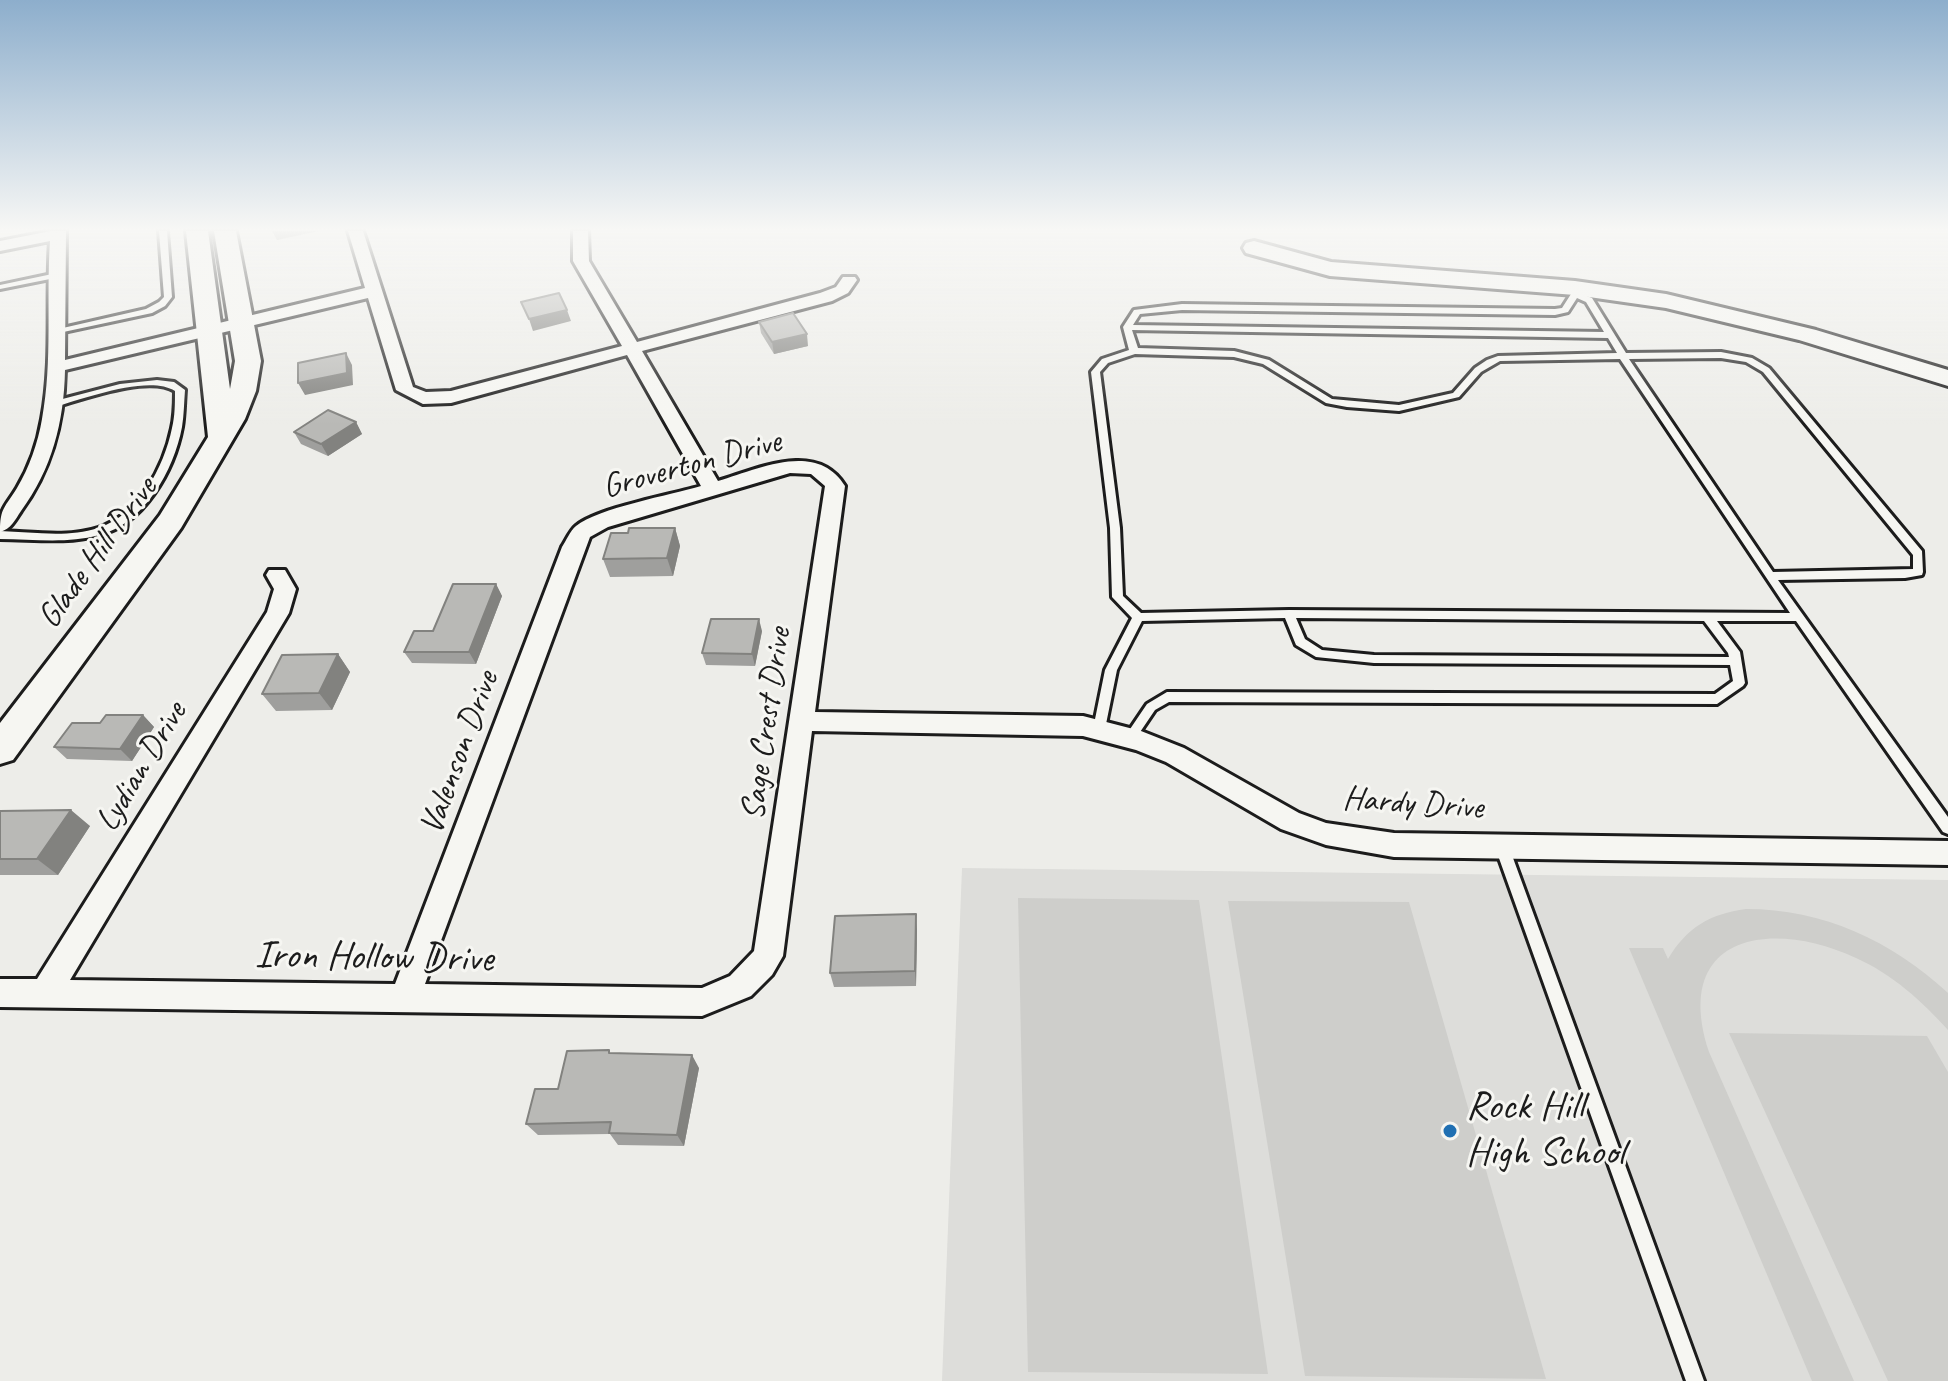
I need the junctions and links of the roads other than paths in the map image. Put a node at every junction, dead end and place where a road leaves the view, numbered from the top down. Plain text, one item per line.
1 (57, 295) edge
2 (168, 295) edge
3 (205, 295) edge
4 (236, 295) edge
5 (356, 295) edge
6 (376, 295) edge
7 (601, 295) edge
8 (830, 295) edge
9 (1573, 295) edge
10 (1582, 295) edge
11 (1615, 295) edge
12 (241, 323) junction
13 (1127, 327) junction
14 (209, 330) junction
15 (57, 332) junction
16 (1612, 335) junction
17 (632, 349) junction
18 (1134, 351) junction
19 (1624, 357) junction
20 (57, 367) junction
21 (1948, 378) edge
22 (54, 404) junction
23 (220, 435) junction
24 (821, 470) joint
25 (713, 489) junction
26 (0, 525) edge
27 (582, 532) joint
28 (0, 535) edge
29 (277, 575) dead end
30 (1770, 576) junction
31 (1289, 614) junction
32 (1707, 616) junction
33 (1138, 617) junction
34 (1799, 617) junction
35 (1735, 661) junction
36 (802, 721) junction
37 (1099, 729) junction
38 (1130, 738) junction
39 (0, 750) edge
40 (1948, 828) edge
41 (1502, 847) junction
42 (1948, 853) edge
43 (744, 985) joint
44 (0, 993) edge
45 (45, 994) junction
46 (405, 998) junction
47 (1695, 1381) edge

1 - 15 street
2 - 15 lane
3 - 14 street
4 - 12 street, Glade Hill Drive
5 - 12 street
6 - 17 street
7 - 17 street
8 - 17 street
9 - 13 lane
10 - 16 lane
11 - 21 street
12 - 14 street
12 - 23 street, Glade Hill Drive
13 - 16 lane
13 - 18 lane
14 - 20 street
14 - 23 street
15 - 20 street
16 - 19 lane
17 - 25 street
18 - 19 lane
18 - 33 lane
19 - 30 lane
19 - 30 lane
20 - 22 street
22 - 26 street
22 - 28 lane
23 - 39 street, Glade Hill Drive
24 - 25 street, Groverton Drive
24 - 36 street, Sage Crest Drive
25 - 27 street, Groverton Drive
27 - 46 street, Valenson Drive
29 - 45 street, Lydian Drive
30 - 34 lane
31 - 32 lane
31 - 33 lane
31 - 35 lane
32 - 34 lane
32 - 35 lane
33 - 37 lane
34 - 40 lane
35 - 38 lane
36 - 37 street, Hardy Drive
36 - 43 street, Sage Crest Drive
37 - 38 street, Hardy Drive
38 - 41 street, Hardy Drive
41 - 42 street, Hardy Drive
41 - 47 lane
43 - 46 street, Iron Hollow Drive
44 - 45 street, Iron Hollow Drive
45 - 46 street, Iron Hollow Drive

